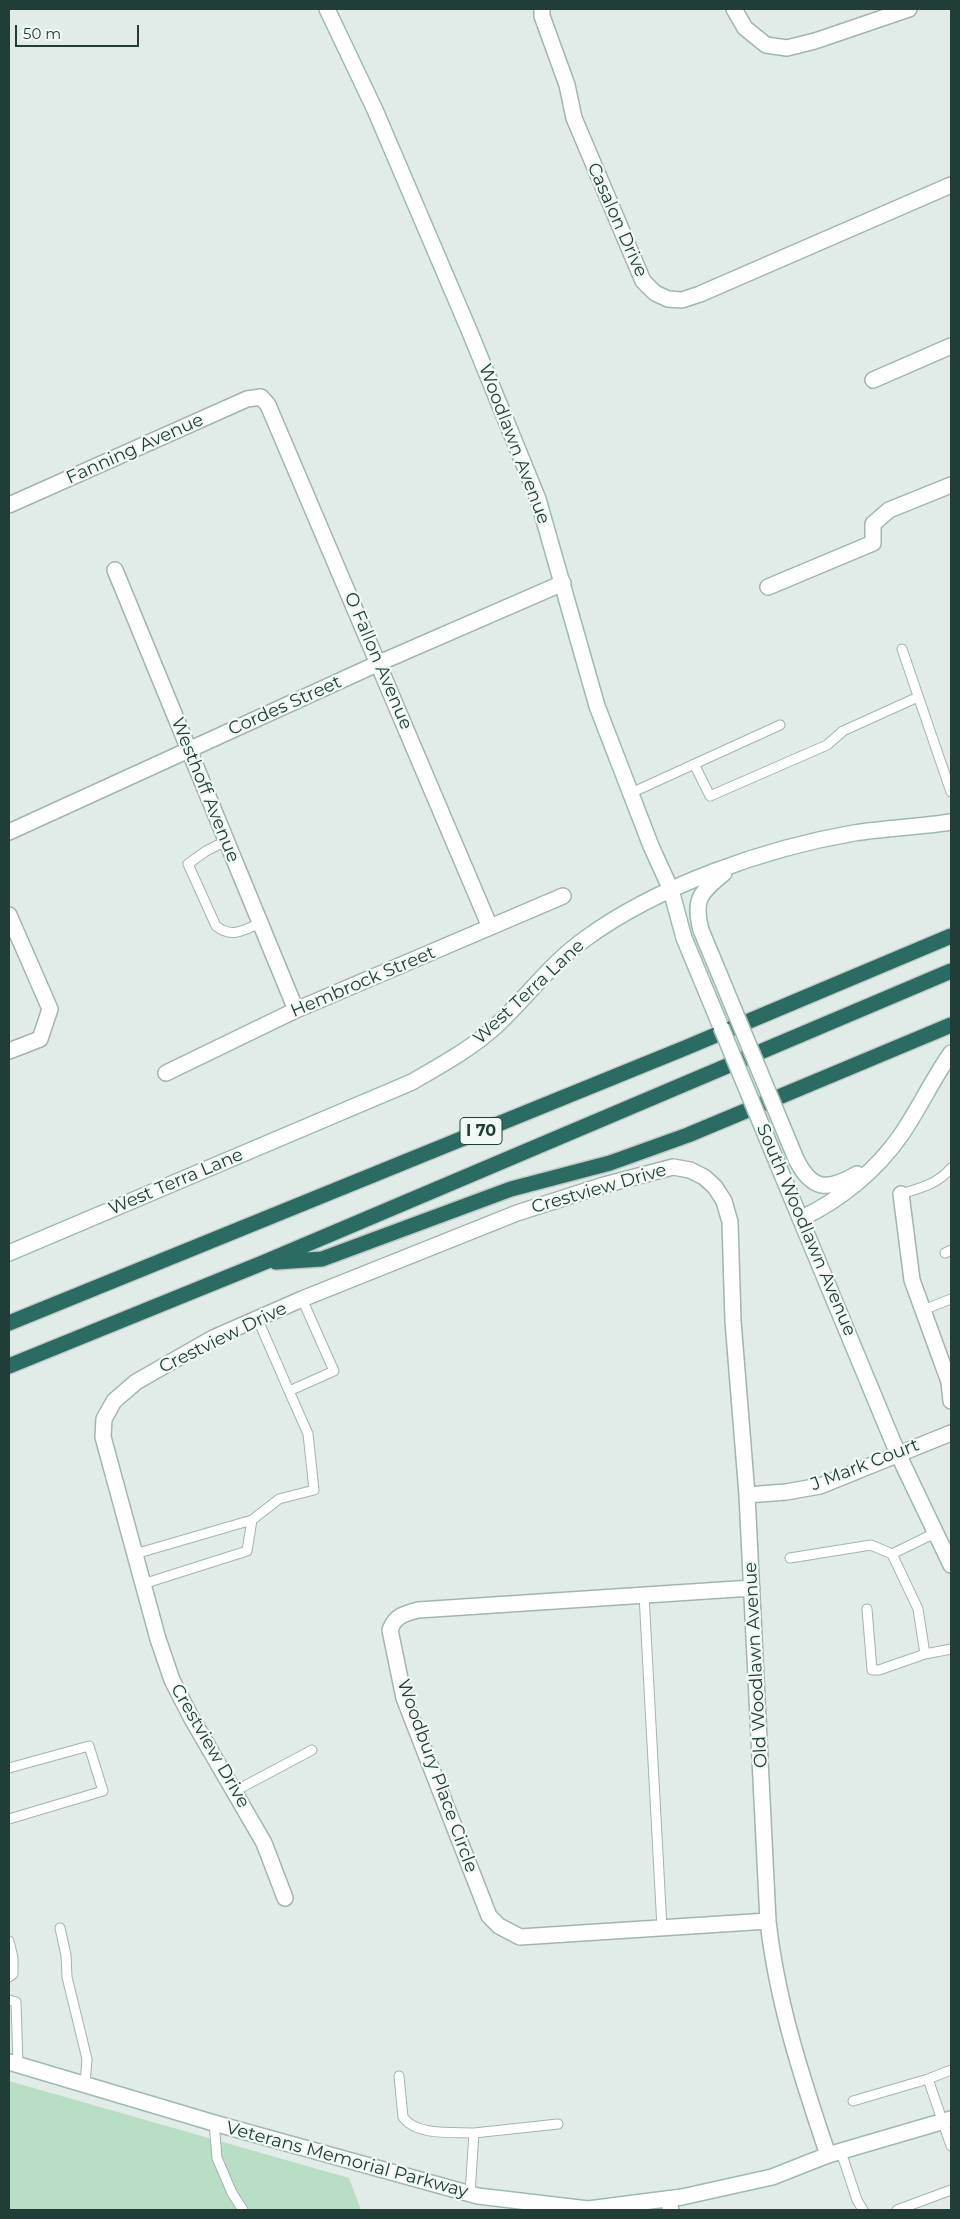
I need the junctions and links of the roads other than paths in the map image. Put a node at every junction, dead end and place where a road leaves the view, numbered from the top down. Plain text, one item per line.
1 (327, 9) edge
2 (542, 9) edge
3 (734, 9) edge
4 (909, 9) edge
5 (951, 185) edge
6 (951, 346) edge
7 (873, 380) dead end
8 (261, 396) joint
9 (951, 485) edge
10 (9, 505) edge
11 (115, 570) dead end
12 (563, 583) junction
13 (768, 587) dead end
14 (902, 649) dead end
15 (379, 663) junction
16 (918, 697) junction
17 (780, 725) dead end
18 (188, 749) junction
19 (694, 764) junction
20 (951, 792) edge
21 (631, 793) junction
22 (951, 822) edge
23 (9, 832) edge
24 (226, 841) junction
25 (731, 867) junction
26 (671, 890) junction
27 (563, 896) dead end
28 (9, 915) edge
29 (260, 923) junction
30 (490, 928) junction
31 (951, 936) edge
32 (951, 971) edge
33 (296, 1010) junction
34 (951, 1025) edge
35 (9, 1052) edge
36 (951, 1054) edge
37 (166, 1073) dead end
38 (884, 1159) junction
39 (951, 1168) edge
40 (704, 1177) joint
41 (901, 1194) joint
42 (802, 1218) junction
43 (9, 1253) edge
44 (265, 1262) junction
45 (302, 1299) junction
46 (951, 1300) edge
47 (923, 1310) junction
48 (258, 1320) junction
49 (9, 1323) edge
50 (9, 1366) edge
51 (289, 1391) junction
52 (951, 1400) edge
53 (951, 1433) edge
54 (898, 1454) junction
55 (747, 1495) junction
56 (252, 1520) junction
57 (935, 1533) junction
58 (135, 1554) junction
59 (892, 1554) junction
60 (790, 1558) dead end
61 (951, 1565) edge
62 (143, 1584) junction
63 (752, 1588) junction
64 (644, 1595) junction
65 (867, 1609) dead end
66 (951, 1649) edge
67 (925, 1654) junction
68 (312, 1750) dead end
69 (9, 1768) edge
70 (235, 1791) junction
71 (9, 1819) edge
72 (284, 1898) dead end
73 (768, 1921) junction
74 (60, 1928) dead end
75 (662, 1928) junction
76 (9, 1941) edge
77 (9, 1977) edge
78 (9, 2000) edge
79 (13, 2063) edge
80 (951, 2070) edge
81 (399, 2076) dead end
82 (928, 2079) junction
83 (85, 2084) junction
84 (853, 2102) dead end
85 (947, 2120) edge
86 (214, 2123) junction
87 (558, 2124) dead end
88 (474, 2133) junction
89 (951, 2146) edge
90 (835, 2153) junction
91 (951, 2190) edge
92 (470, 2193) junction
93 (670, 2204) edge
94 (243, 2210) edge
95 (864, 2210) edge
96 (897, 2210) edge

1 - 12 street, Woodlawn Avenue
2 - 5 street, Casalon Drive
3 - 4 street
6 - 7 street
8 - 10 street, Fanning Avenue
8 - 15 street, O Fallon Avenue
9 - 13 street
11 - 18 street, Westhoff Avenue
12 - 15 street, Cordes Street
12 - 21 street, Woodlawn Avenue
14 - 16 lane
15 - 18 street, Cordes Street
15 - 30 street, O Fallon Avenue
16 - 19 lane
16 - 20 lane
17 - 19 lane
18 - 23 street, Cordes Street
18 - 24 street, Westhoff Avenue
19 - 21 lane
21 - 26 street, Woodlawn Avenue
22 - 25 street, West Terra Lane
24 - 29 street, Westhoff Avenue
24 - 29 lane
25 - 26 street, West Terra Lane
25 - 38 street, bridge
26 - 42 street, South Woodlawn Avenue, bridge
26 - 43 street, West Terra Lane
27 - 30 street, Hembrock Street
28 - 35 street
29 - 33 street, Westhoff Avenue
30 - 33 street, Hembrock Street
31 - 49 highway, I 70
32 - 44 highway, I 70
33 - 37 street, Hembrock Street
34 - 44 highway
36 - 38 street
38 - 42 street
39 - 41 lane
40 - 45 street, Crestview Drive
40 - 55 street, Old Woodlawn Avenue
41 - 47 street
42 - 54 street, South Woodlawn Avenue
44 - 50 highway, I 70
45 - 48 street, Crestview Drive
45 - 51 lane
46 - 47 lane
47 - 52 street
48 - 51 lane
48 - 58 street, Crestview Drive
51 - 56 lane
53 - 54 street, J Mark Court
54 - 55 street, J Mark Court
54 - 57 street, South Woodlawn Avenue
55 - 63 street, Old Woodlawn Avenue
56 - 58 lane
56 - 62 lane
57 - 59 lane
57 - 61 street, South Woodlawn Avenue
58 - 62 street, Crestview Drive
59 - 60 lane
59 - 67 lane
62 - 70 street, Crestview Drive
63 - 64 street, Woodbury Place Circle
63 - 73 street, Old Woodlawn Avenue
64 - 75 lane
64 - 75 street, Woodbury Place Circle
65 - 67 lane
66 - 67 lane
68 - 70 lane
69 - 71 lane
70 - 72 street, Crestview Drive
73 - 75 street, Woodbury Place Circle
73 - 90 street, Old Woodlawn Avenue
74 - 83 lane
76 - 77 lane
78 - 79 lane
79 - 83 street, Veterans Memorial Parkway
80 - 82 lane
81 - 88 lane
82 - 84 lane
82 - 85 lane
83 - 86 street, Veterans Memorial Parkway
85 - 89 lane
85 - 90 street, Veterans Memorial Parkway
86 - 92 street, Veterans Memorial Parkway
86 - 94 lane
87 - 88 lane
88 - 92 lane
90 - 93 street, Veterans Memorial Parkway
90 - 95 lane
91 - 96 lane
92 - 93 street, Veterans Memorial Parkway

